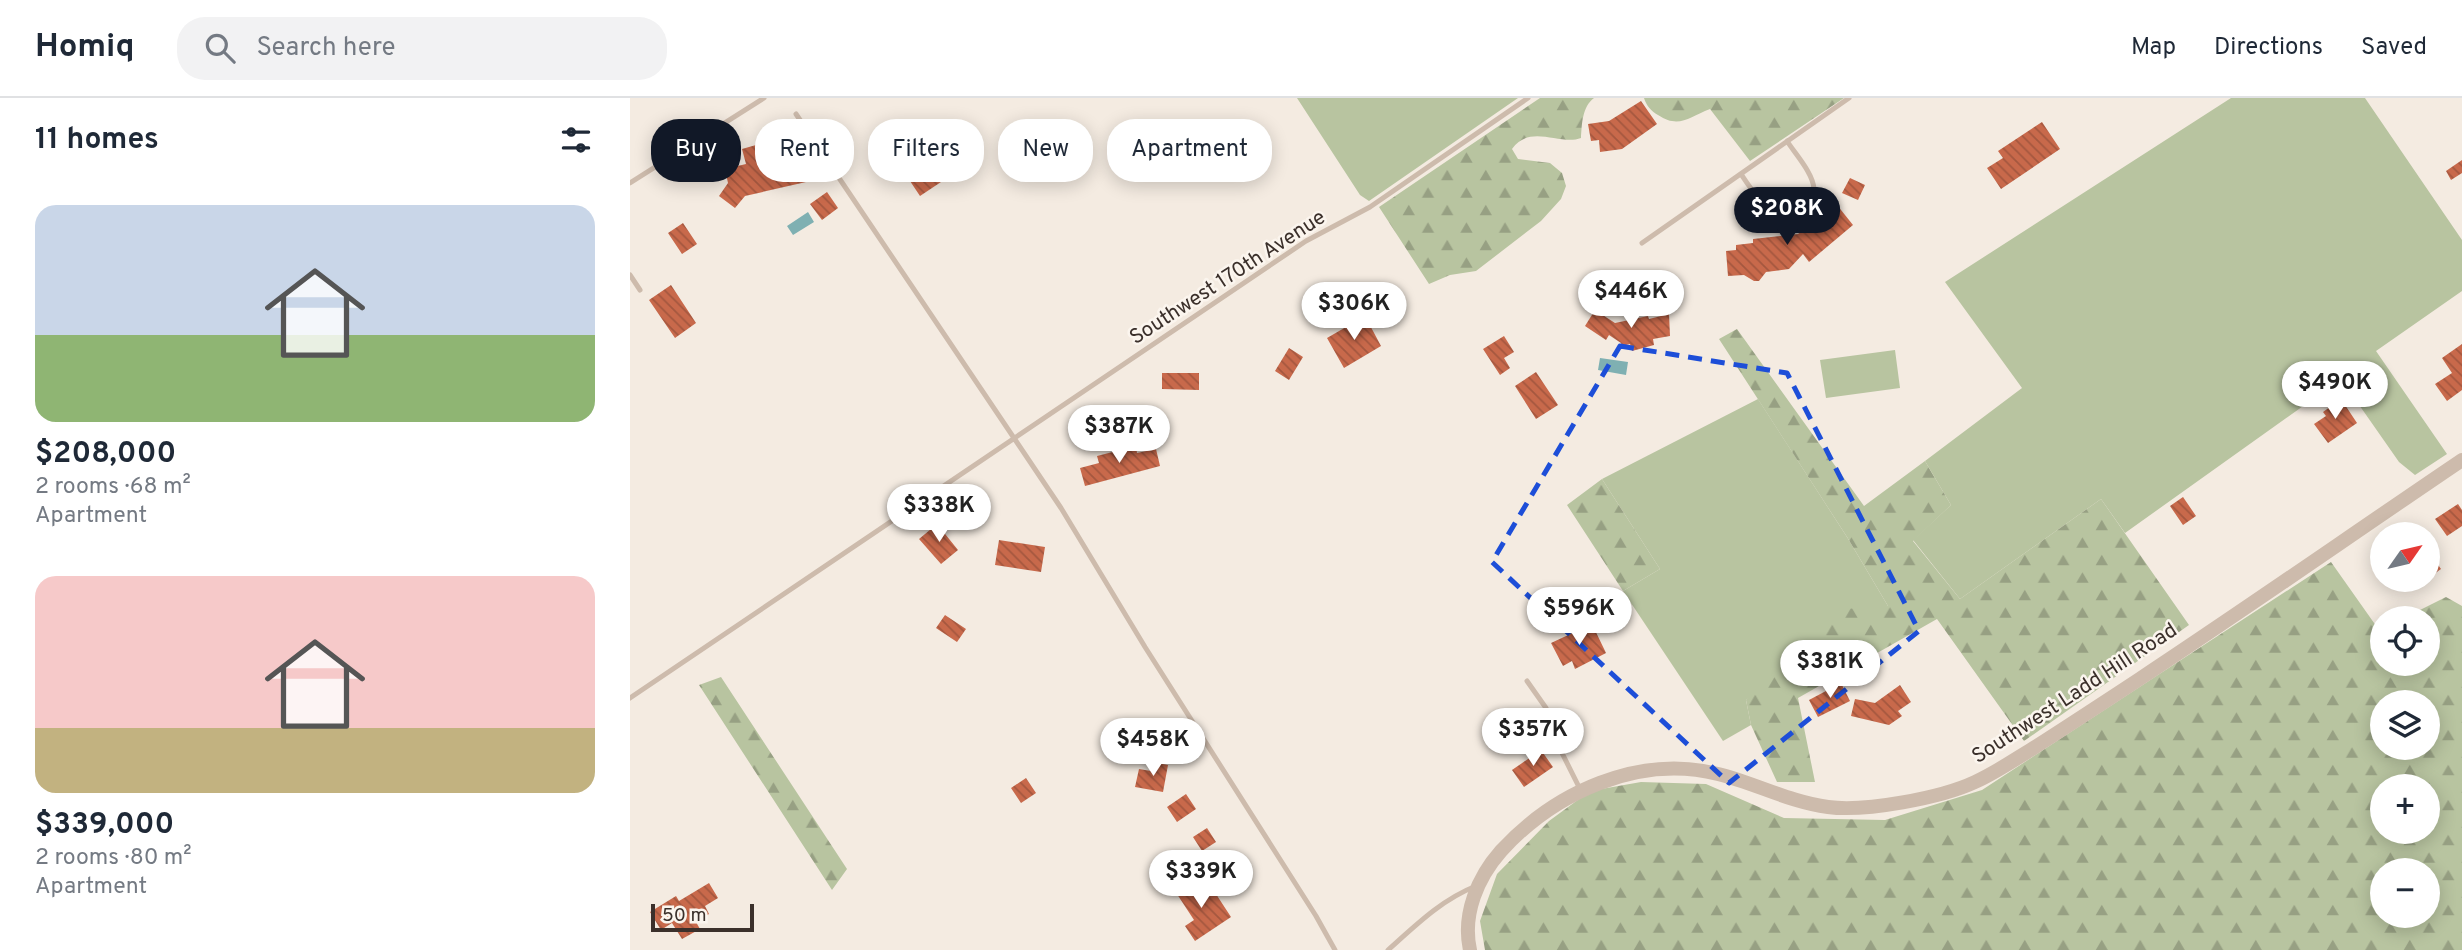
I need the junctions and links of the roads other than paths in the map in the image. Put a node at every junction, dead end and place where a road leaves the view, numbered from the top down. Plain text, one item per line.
1 (764, 98) edge
2 (1528, 98) edge
3 (1849, 98) edge
4 (796, 114) dead end
5 (1787, 142) junction
6 (1741, 174) junction
7 (630, 183) edge
8 (1642, 243) dead end
9 (630, 275) edge
10 (640, 290) dead end
11 (1015, 439) junction
12 (2462, 460) edge
13 (1527, 681) dead end
14 (630, 698) edge
15 (1581, 791) junction
16 (1479, 884) junction
17 (1335, 950) edge
18 (1388, 950) edge
19 (1470, 950) edge

1 - 7 lane
2 - 11 lane, Southwest 170th Avenue
3 - 5 lane
4 - 11 lane
5 - 6 lane
5 - 6 lane
6 - 8 lane
9 - 10 lane
11 - 14 lane, Southwest 170th Avenue
11 - 17 lane
12 - 15 street, Southwest Ladd Hill Road
13 - 15 lane
15 - 16 street, Southwest Ladd Hill Road
16 - 18 lane
16 - 19 street, Southwest Ladd Hill Road

